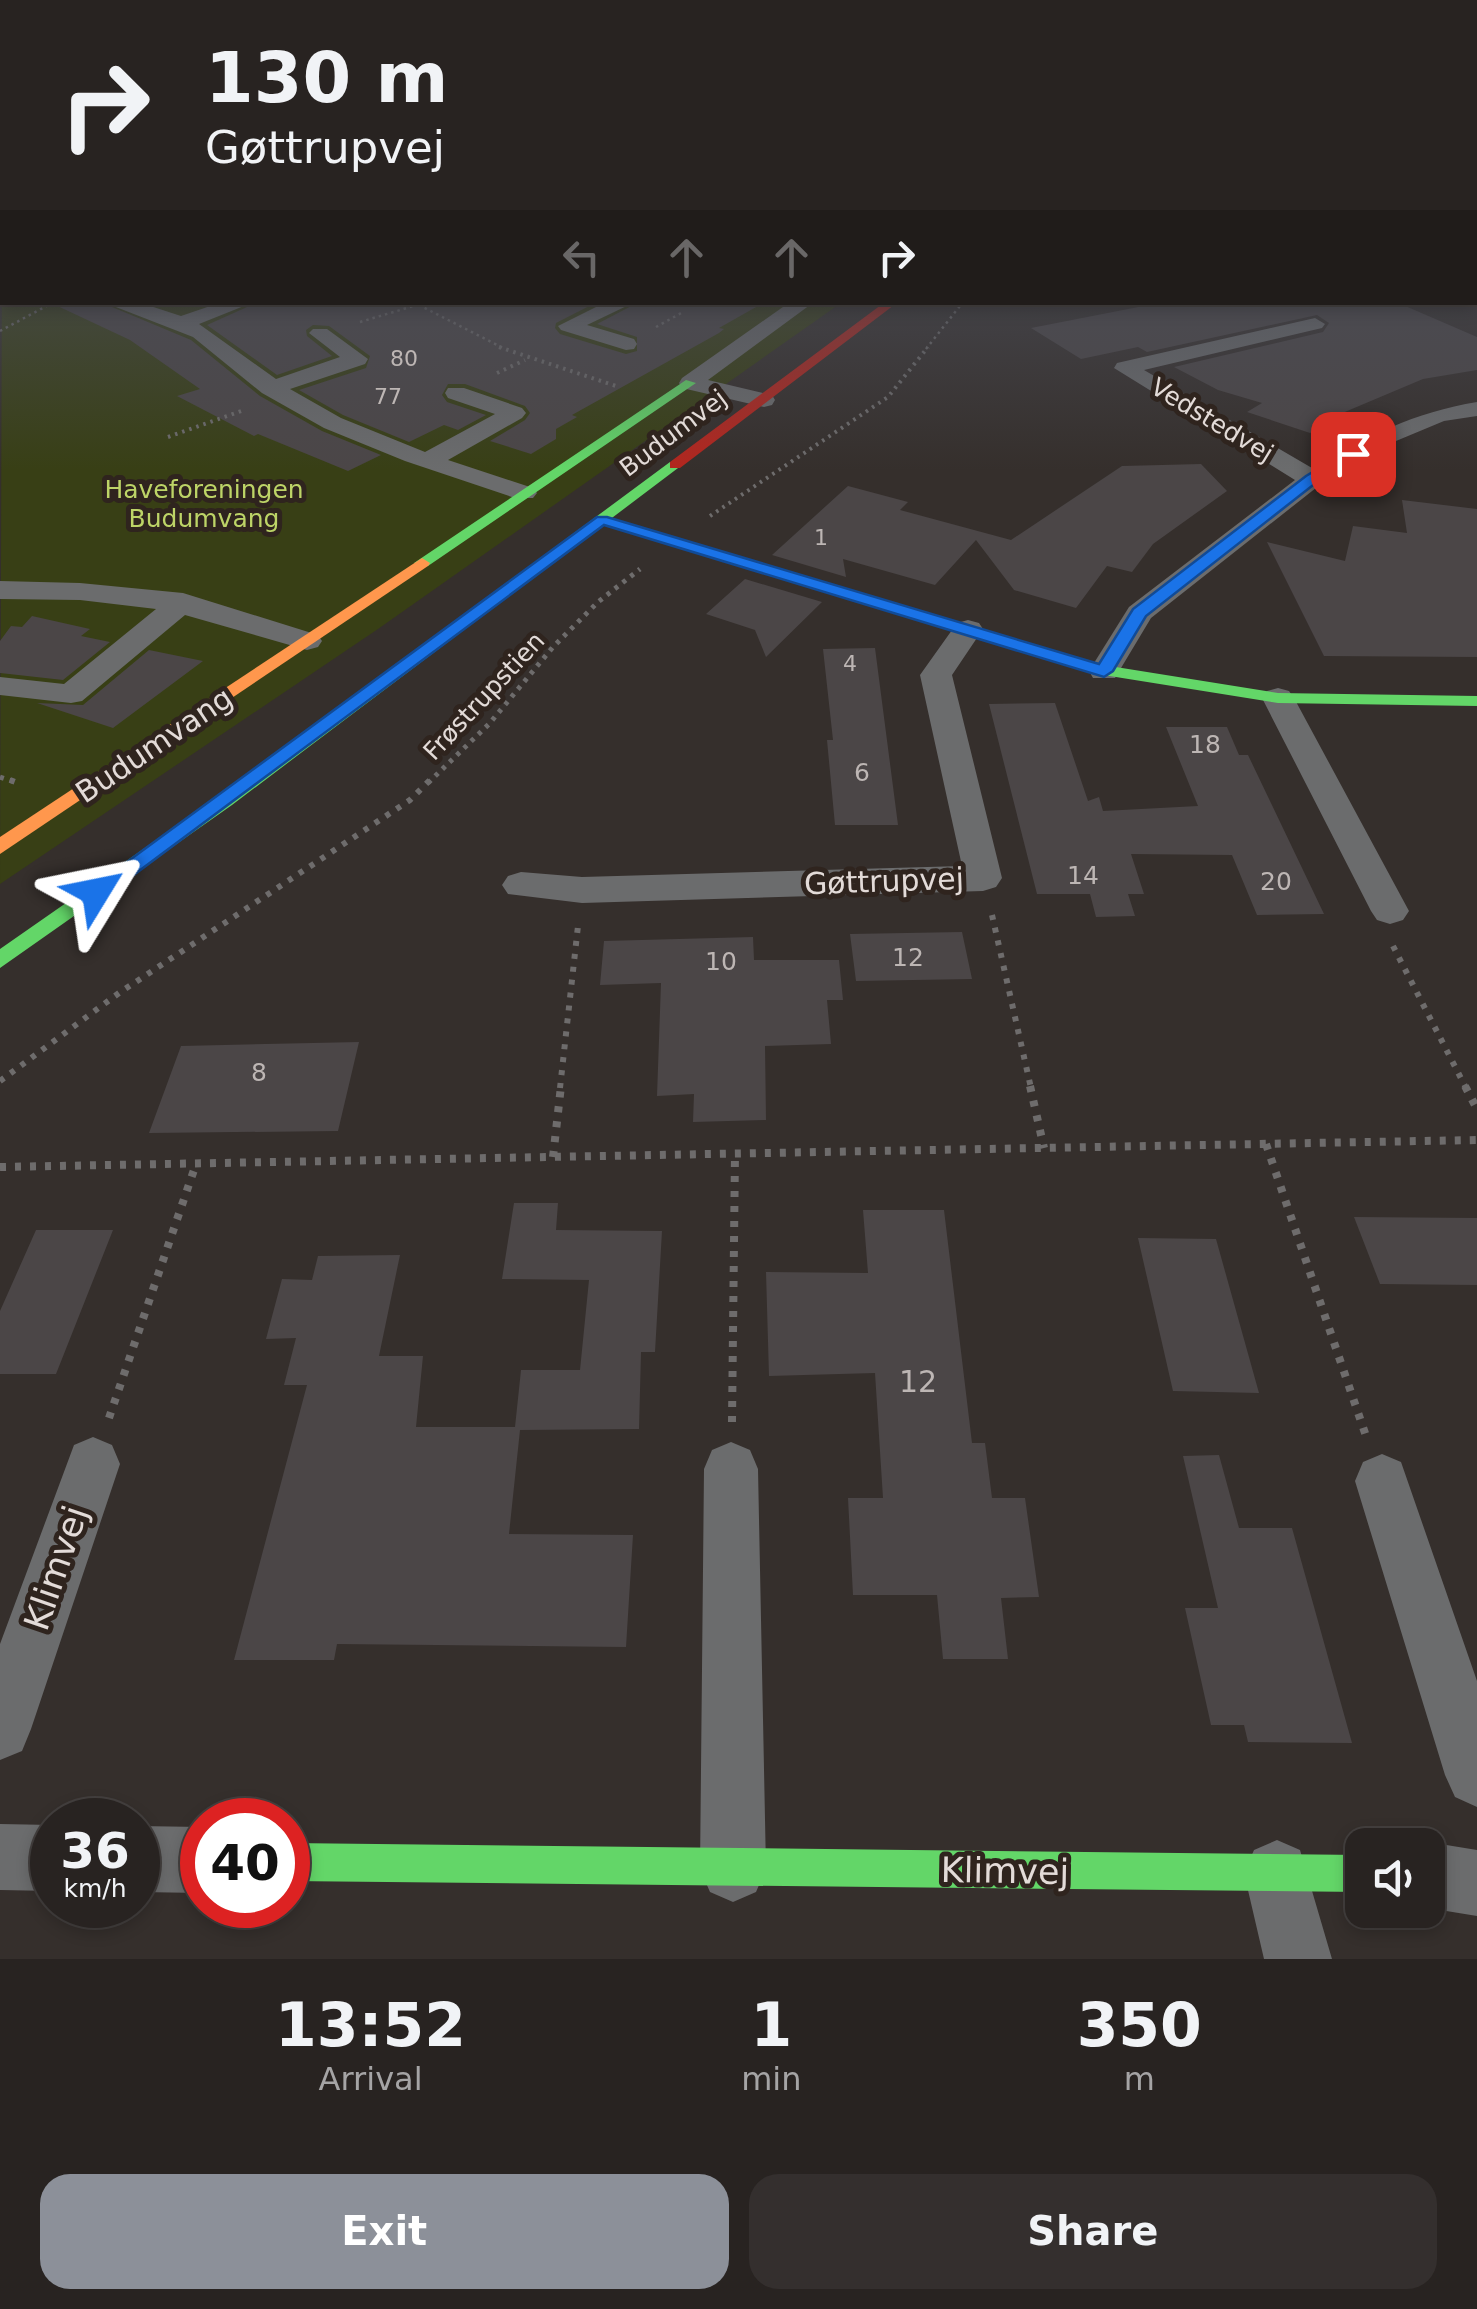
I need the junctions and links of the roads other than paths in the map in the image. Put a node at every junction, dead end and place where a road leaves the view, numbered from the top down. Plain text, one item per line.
1 (123, 305) edge
2 (235, 305) edge
3 (618, 305) edge
4 (800, 305) edge
5 (889, 305) edge
6 (181, 323) junction
7 (1314, 324) dead end
8 (320, 333) road end
9 (626, 344) dead end
10 (690, 383) junction
11 (276, 392) junction
12 (456, 393) dead end
13 (764, 400) junction
14 (1477, 410) edge
15 (427, 460) junction
16 (1312, 479) junction
17 (524, 493) junction
18 (602, 520) junction
19 (0, 590) edge
20 (182, 602) junction
21 (968, 629) junction
22 (307, 640) junction
23 (1104, 671) junction
24 (0, 686) edge
25 (1278, 698) junction
26 (1477, 702) edge
27 (0, 847) edge
28 (521, 886) dead end
29 (1390, 911) road end
30 (0, 960) edge
31 (93, 1464) road end
32 (731, 1469) road end
33 (1382, 1481) road end
34 (0, 1729) edge
35 (1477, 1775) edge
36 (0, 1856) edge
37 (30, 1857) edge
38 (310, 1862) edge
39 (732, 1870) junction
40 (1276, 1873) junction
41 (1345, 1874) edge
42 (1445, 1877) edge
43 (1477, 1882) edge
44 (1298, 1959) edge

1 - 6 street
2 - 6 street
3 - 9 street
4 - 10 street, Budumvang
5 - 13 street, Budumvej
6 - 11 street
7 - 16 street, Vedstedvej
8 - 11 street
10 - 13 street
10 - 17 street, Budumvang
11 - 15 street
12 - 15 street
13 - 18 street, Budumvej
14 - 16 street, Vedstedvej
15 - 17 street
16 - 23 street, Vedstedvej
17 - 22 street, Budumvang
18 - 21 street
18 - 30 street, Budumvej
19 - 20 street
20 - 22 street
20 - 24 street
21 - 23 street
21 - 28 street, Gøttrupvej
22 - 27 street, Budumvang
23 - 25 street
25 - 26 street
25 - 29 street
31 - 34 street, Klimvej
32 - 39 street
33 - 35 street
36 - 37 street
38 - 39 street, Klimvej
39 - 40 street, Klimvej
40 - 41 street, Klimvej
40 - 44 street
42 - 43 street

